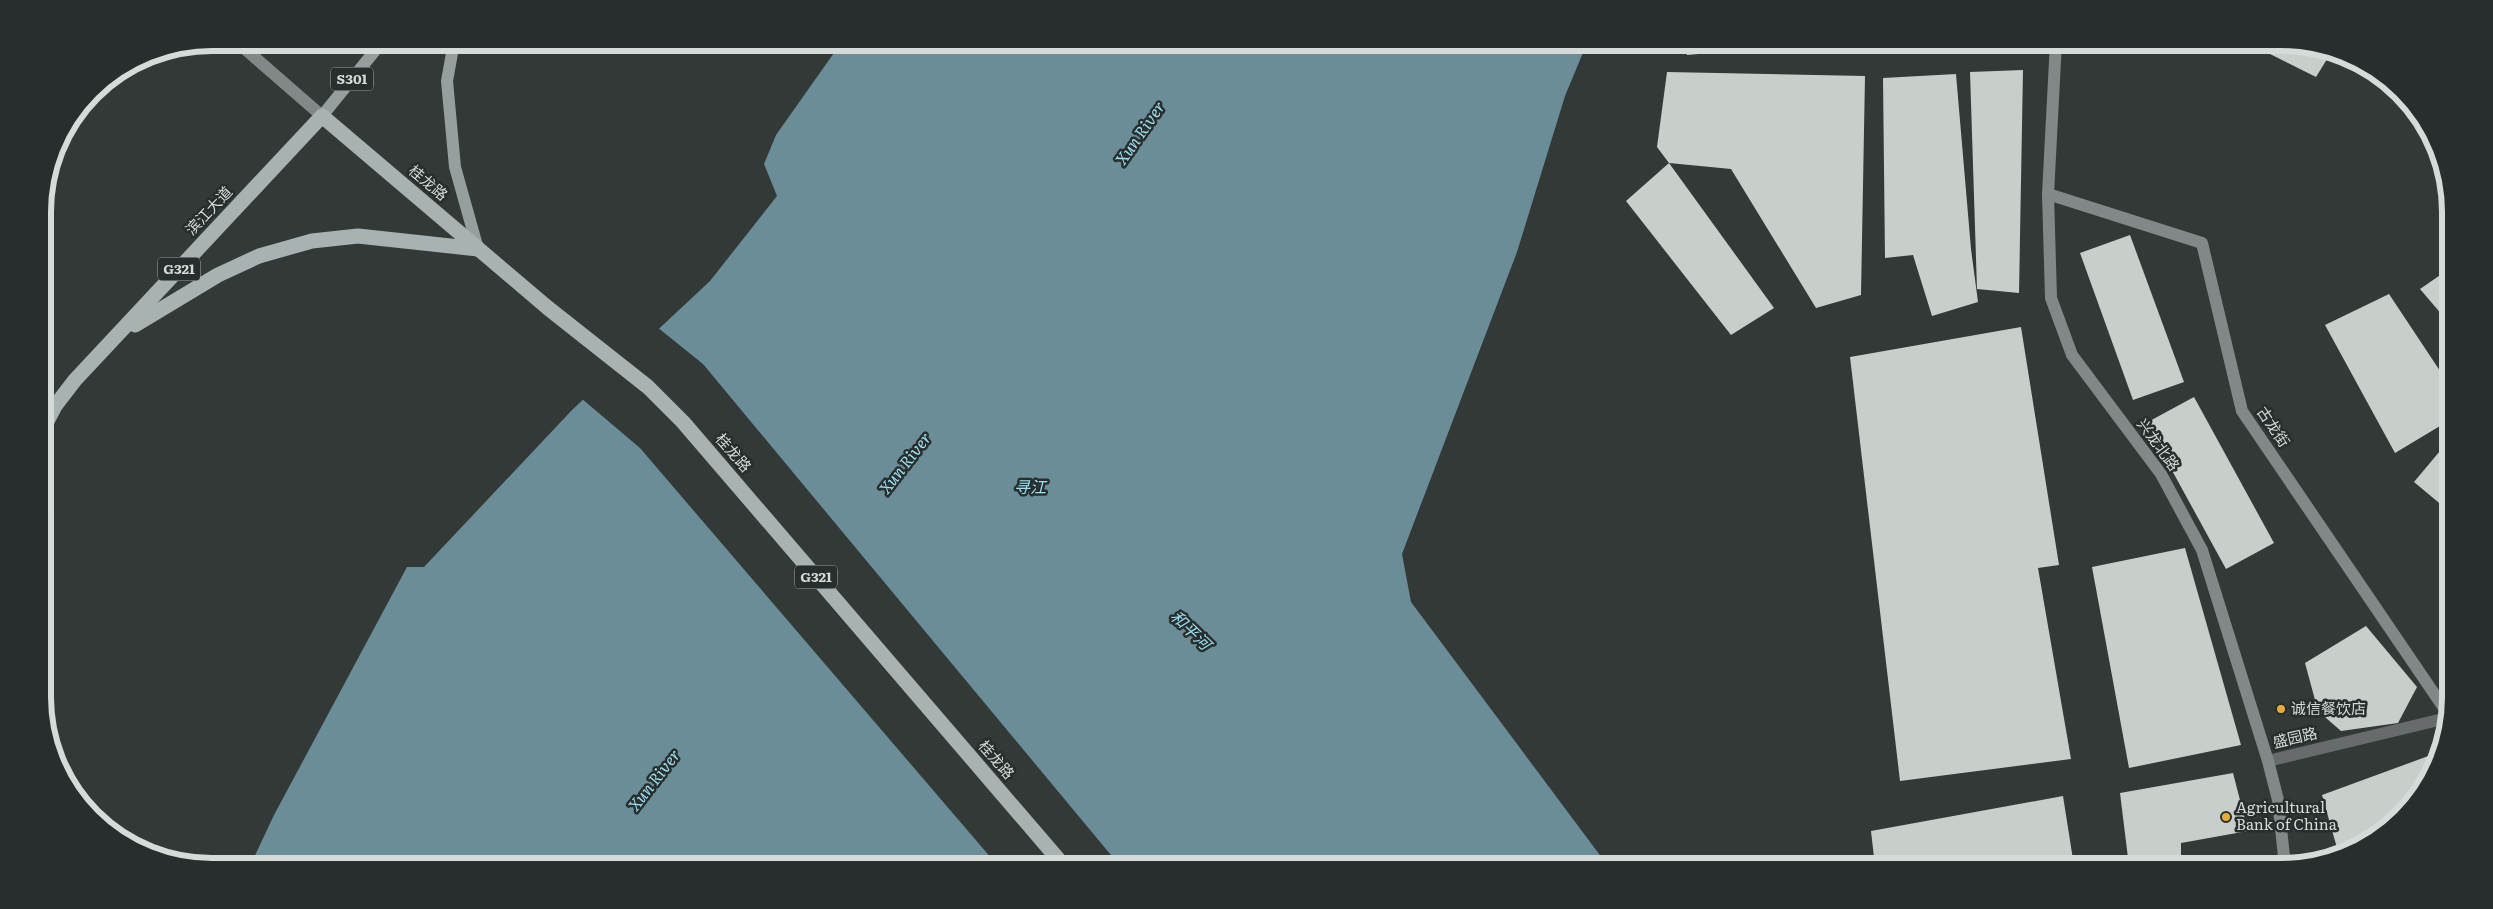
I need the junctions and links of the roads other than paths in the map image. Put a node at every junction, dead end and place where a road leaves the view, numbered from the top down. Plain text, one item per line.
1 (2056, 51) edge
2 (248, 52) edge
3 (374, 52) edge
4 (452, 52) edge
5 (322, 116) junction
6 (2048, 194) junction
7 (478, 248) junction
8 (118, 334) junction
9 (52, 413) edge
10 (2441, 704) edge
11 (2440, 720) edge
12 (2268, 761) junction
13 (2284, 857) edge
14 (1057, 858) edge

1 - 6 main road, 兴龙北路
2 - 5 main road
3 - 5 main road, 滨江大道 / S301
4 - 7 main road
5 - 7 highway, 桂龙路 / G321
5 - 8 highway, 滨江大道 / G321
6 - 10 main road, 古龙街
6 - 12 main road, 兴龙北路
7 - 8 highway
7 - 14 highway, 桂龙路 / G321
8 - 9 highway, 滨江大道 / G321
11 - 12 street, 盛园路
12 - 13 main road, 兴龙北路

